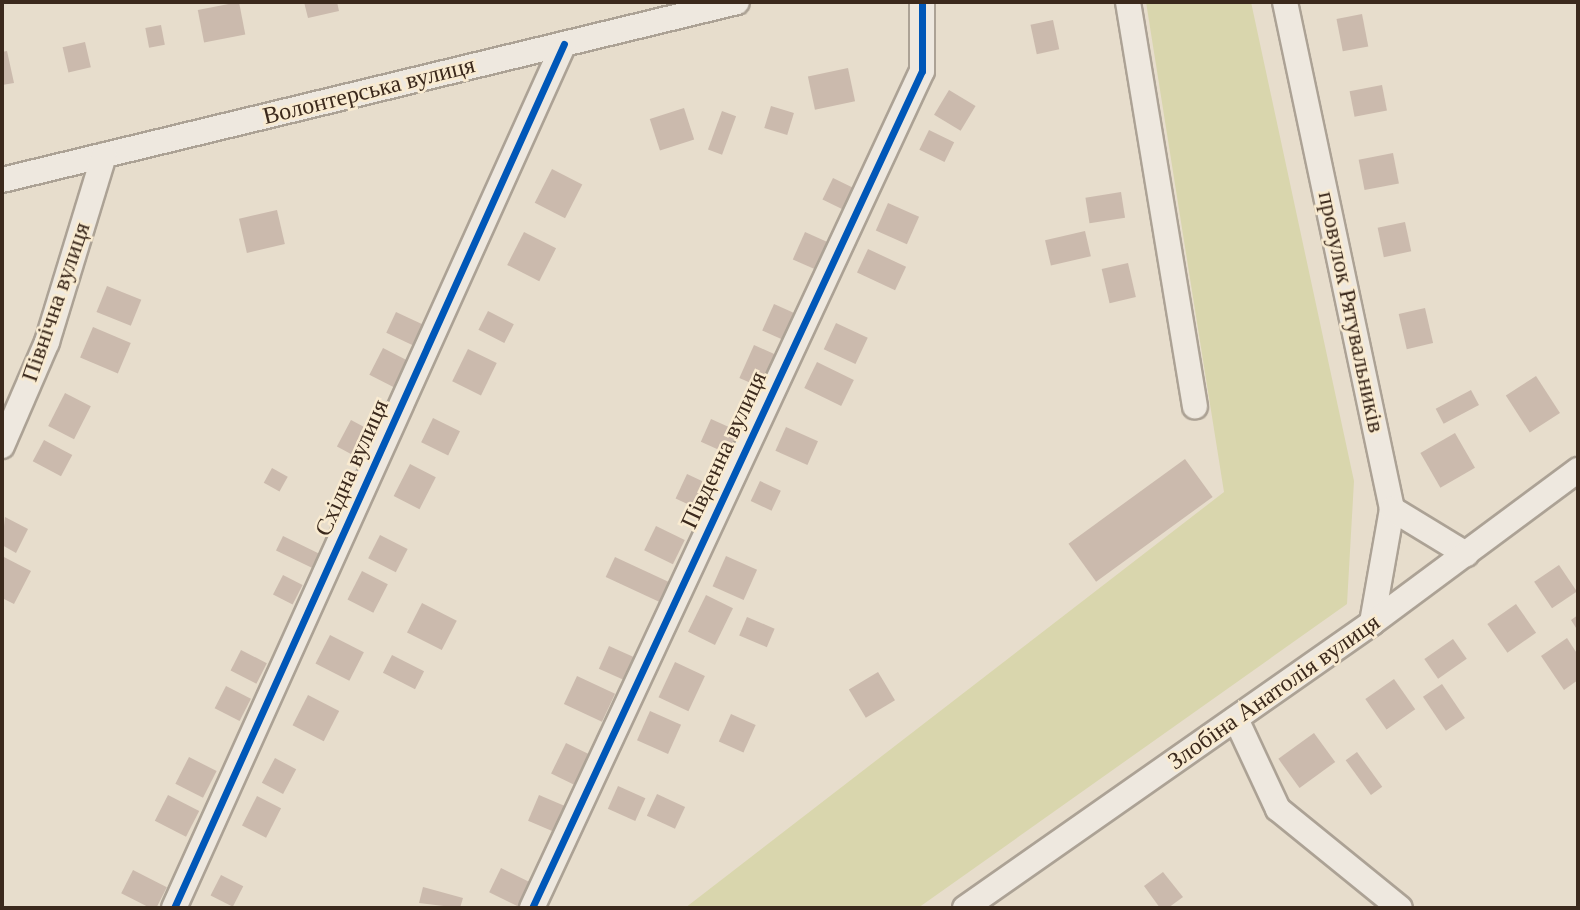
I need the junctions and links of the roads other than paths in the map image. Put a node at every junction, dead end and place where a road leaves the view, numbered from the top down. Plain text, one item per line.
1 (737, 2) edge
2 (922, 2) edge
3 (1128, 2) edge
4 (1285, 2) edge
5 (564, 44) junction
6 (104, 156) junction
7 (2, 180) edge
8 (1195, 406) dead end
9 (2, 446) edge
10 (1578, 470) edge
11 (1392, 509) junction
12 (1466, 554) junction
13 (1372, 623) junction
14 (1236, 719) junction
15 (174, 908) edge
16 (532, 908) edge
17 (965, 908) edge
18 (1400, 908) edge

1 - 5 street, Волонтерська вулиця
2 - 16 street, Південна вулиця
3 - 8 street
4 - 11 street, провулок Рятувальників
5 - 6 street, Волонтерська вулиця
5 - 15 street, Східна вулиця
6 - 7 street, Волонтерська вулиця
6 - 9 street, Північна вулиця
10 - 12 street, Злобіна Анатолія вулиця
11 - 12 street
11 - 13 street, провулок Рятувальників
12 - 13 street, Злобіна Анатолія вулиця
13 - 14 street, Злобіна Анатолія вулиця
14 - 17 street, Злобіна Анатолія вулиця
14 - 18 street

